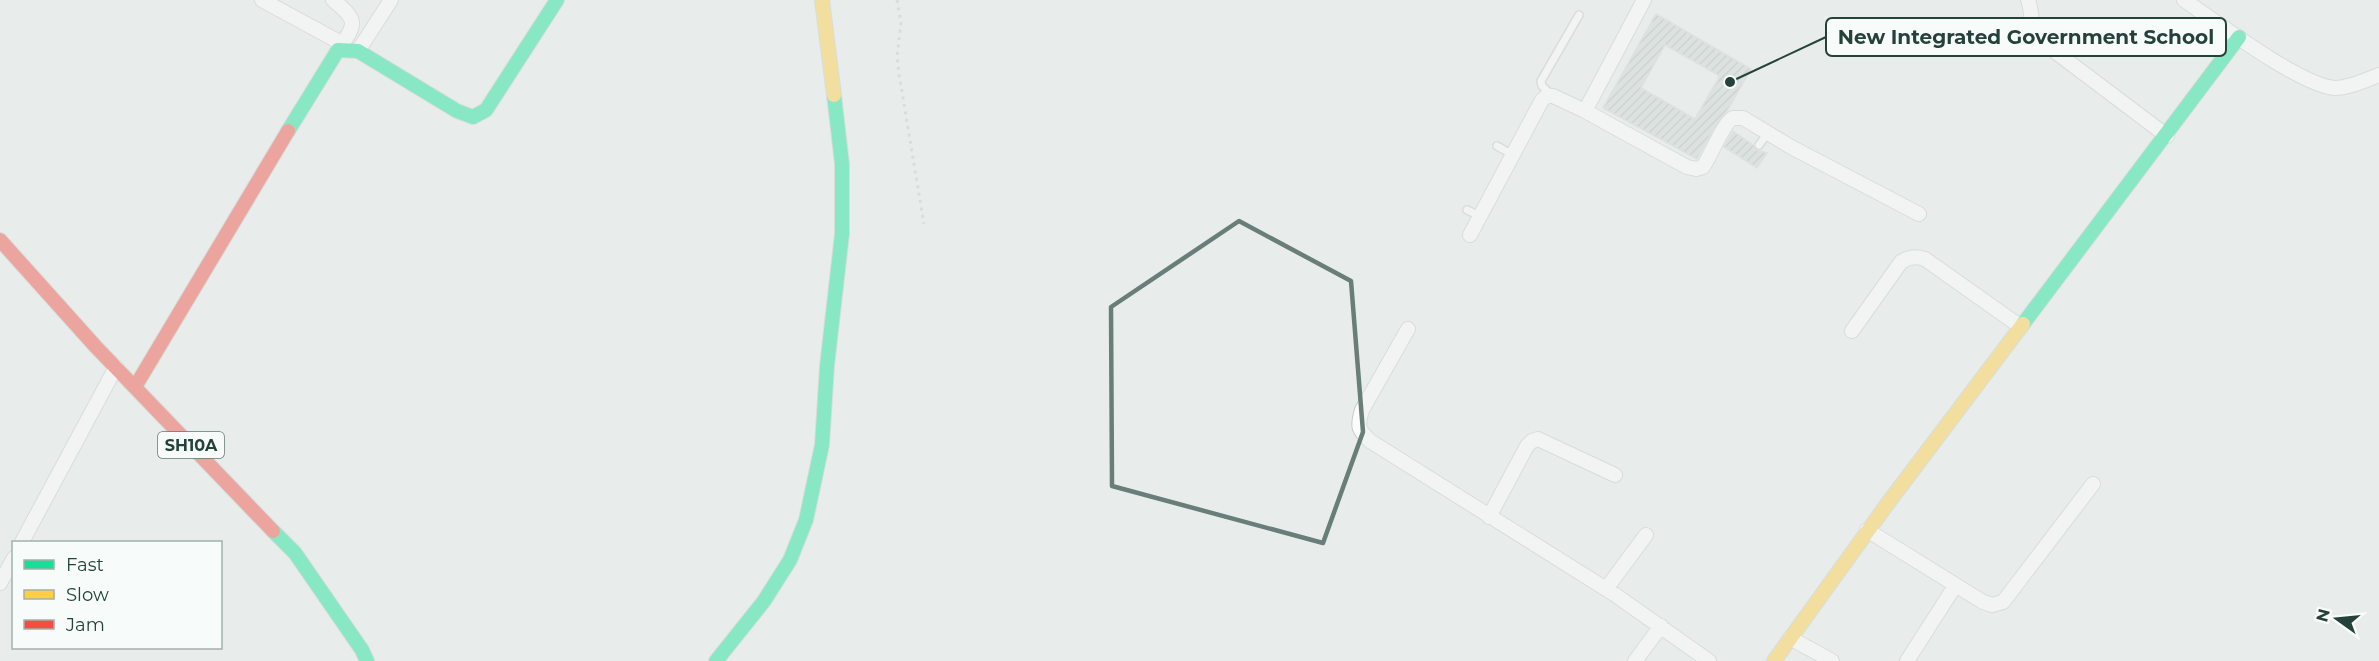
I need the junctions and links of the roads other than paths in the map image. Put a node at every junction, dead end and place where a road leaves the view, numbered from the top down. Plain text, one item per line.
1 (262, 0) edge
2 (333, 0) edge
3 (391, 0) edge
4 (557, 0) edge
5 (822, 0) edge
6 (1644, 0) edge
7 (2028, 0) edge
8 (2184, 0) edge
9 (1579, 15) dead end
10 (2239, 37) junction
11 (340, 47) junction
12 (358, 51) junction
13 (2379, 75) edge
14 (1553, 96) junction
15 (1585, 111) junction
16 (1768, 133) junction
17 (2167, 135) junction
18 (1759, 145) dead end
19 (1497, 146) dead end
20 (1513, 155) junction
21 (1467, 210) dead end
22 (1919, 214) dead end
23 (1480, 216) junction
24 (1470, 236) dead end
25 (0, 240) edge
26 (2020, 327) junction
27 (1408, 329) dead end
28 (1852, 331) dead end
29 (116, 367) junction
30 (135, 387) junction
31 (1615, 475) dead end
32 (2093, 484) dead end
33 (1489, 517) junction
34 (1867, 530) junction
35 (1646, 535) dead end
36 (23, 541) edge
37 (12, 562) edge
38 (0, 583) edge
39 (1955, 586) junction
40 (1606, 589) junction
41 (1661, 626) junction
42 (1790, 638) junction
43 (367, 661) edge
44 (716, 661) edge
45 (1635, 661) edge
46 (1709, 661) edge
47 (1774, 661) edge
48 (1832, 661) edge
49 (1906, 661) edge

1 - 11 street
2 - 11 street
3 - 12 street
4 - 12 street
5 - 44 street
6 - 15 street
7 - 17 street
8 - 10 street
9 - 14 lane
10 - 13 street
10 - 17 street
11 - 12 street
11 - 30 street
14 - 15 street
14 - 20 street
15 - 16 street
16 - 18 lane
16 - 22 street
17 - 26 street
19 - 20 lane
20 - 23 street
21 - 23 lane
23 - 24 street
25 - 29 street, SH10A
26 - 28 street
26 - 34 street
27 - 33 street
29 - 30 street, SH10A
29 - 36 street
30 - 43 street, SH10A
31 - 33 street
32 - 39 street
33 - 40 street
34 - 39 street
34 - 42 street
35 - 40 street
37 - 38 street
39 - 49 street
40 - 41 street
41 - 45 street
41 - 46 street
42 - 47 street
42 - 48 street

